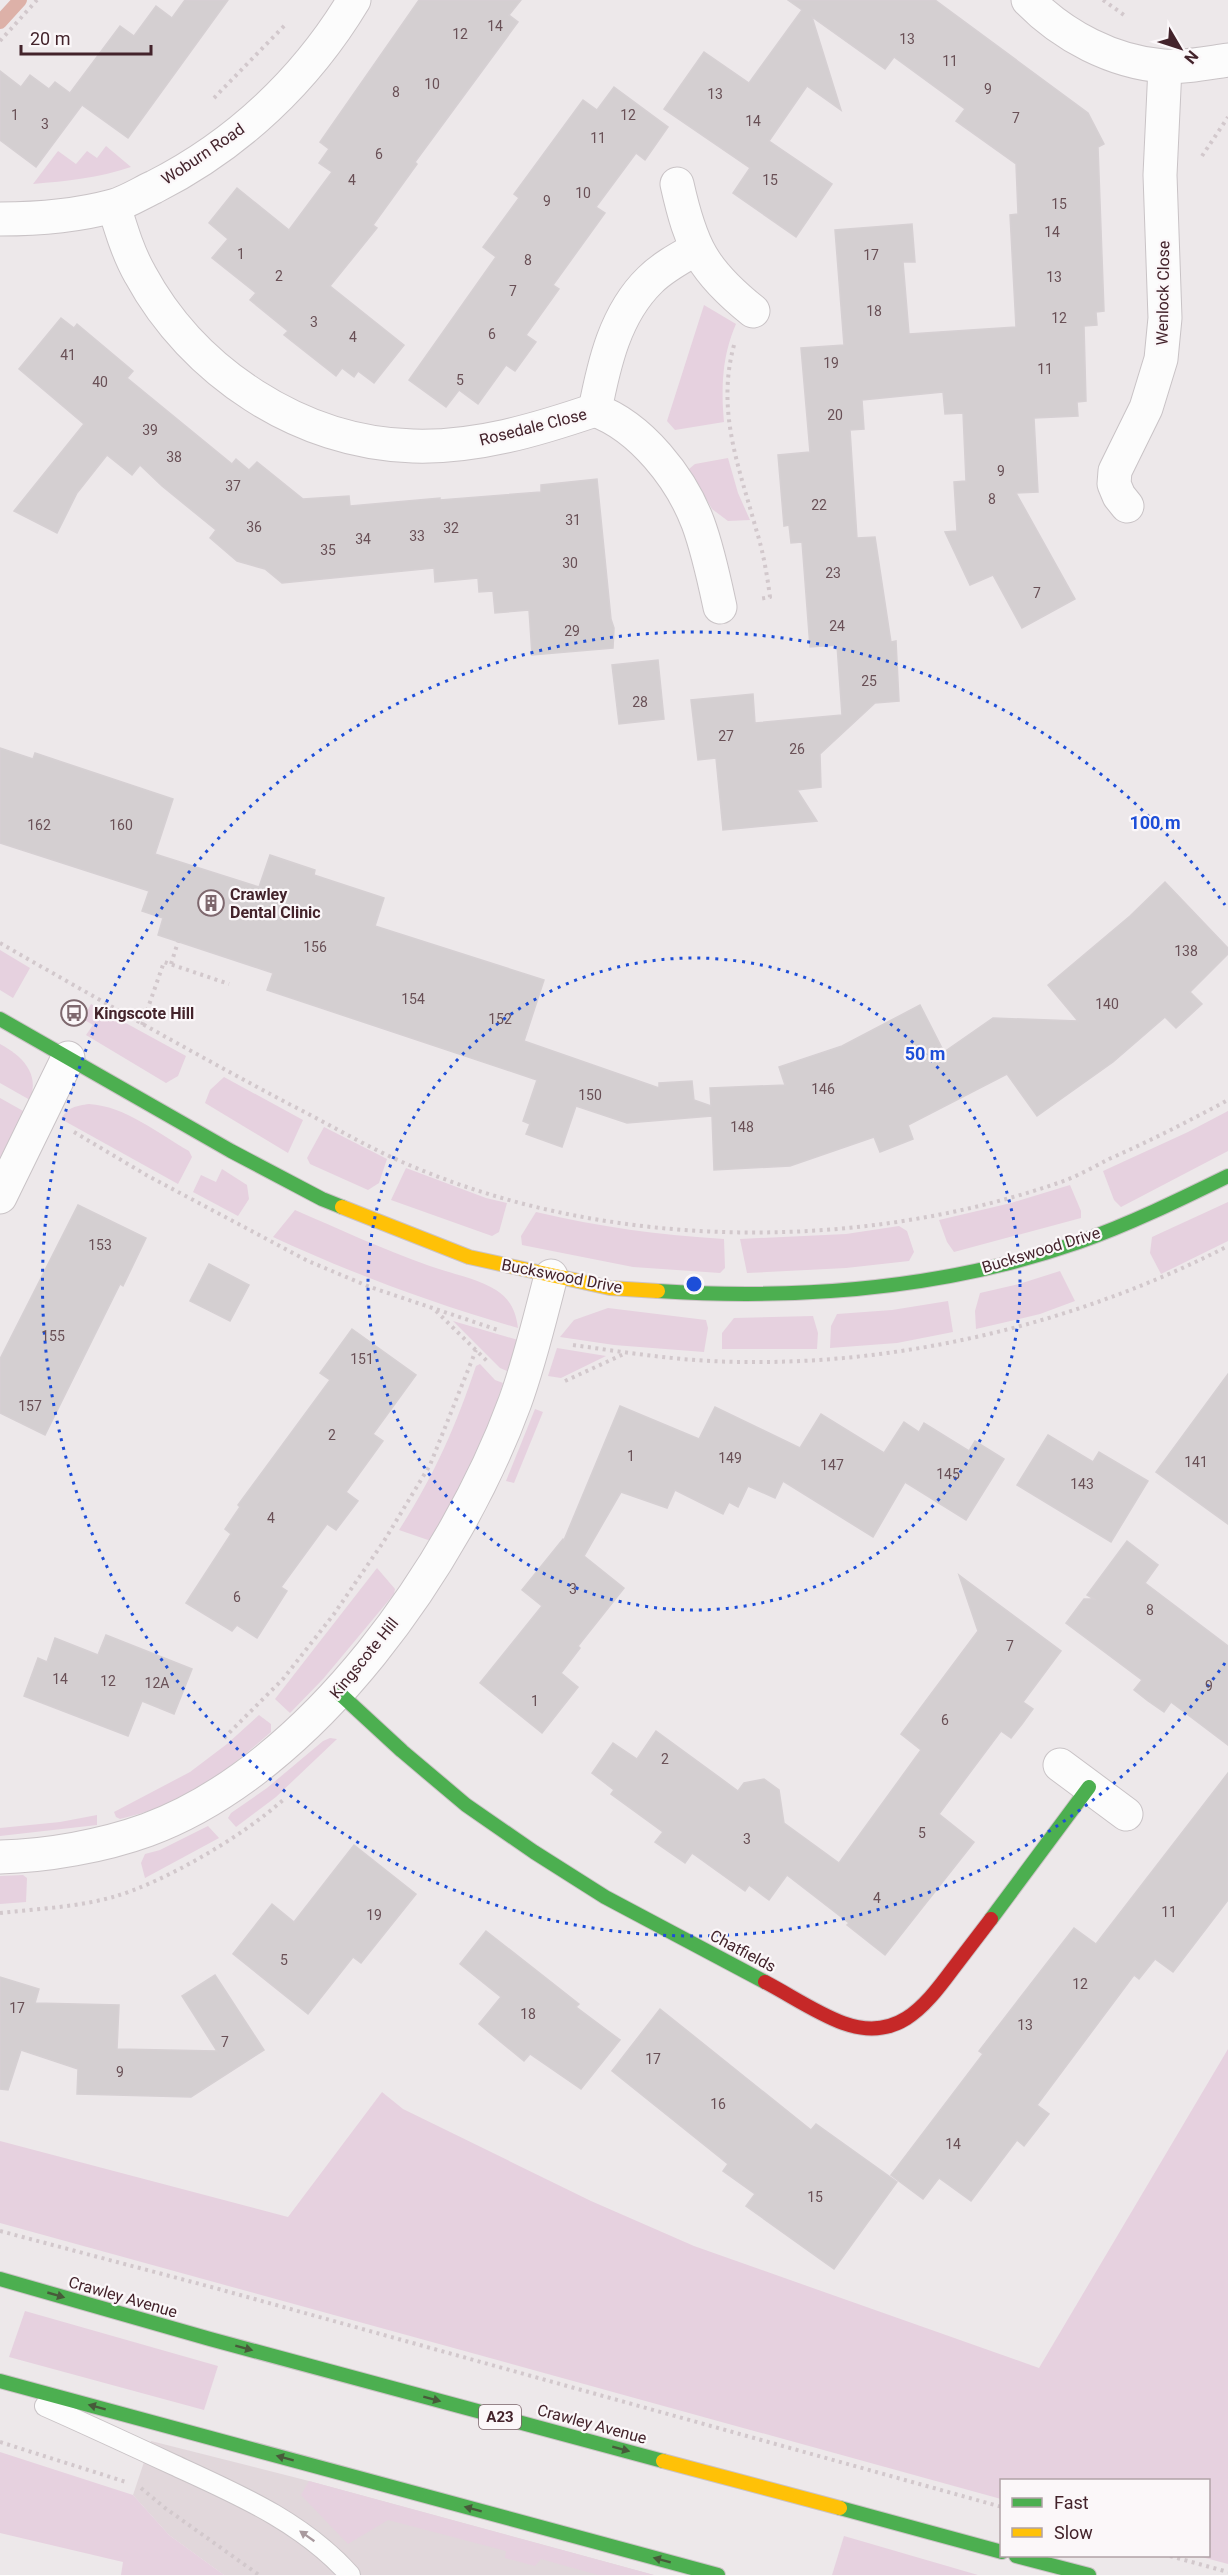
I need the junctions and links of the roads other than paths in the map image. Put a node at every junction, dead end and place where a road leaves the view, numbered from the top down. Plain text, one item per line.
1 (354, 0) edge
2 (1028, 0) edge
3 (1228, 60) edge
4 (1165, 66) junction
5 (677, 184) dead end
6 (114, 206) junction
7 (0, 219) edge
8 (696, 249) junction
9 (753, 311) road end
10 (595, 410) junction
11 (1127, 506) dead end
12 (720, 607) road end
13 (0, 1019) edge
14 (68, 1058) junction
15 (1228, 1176) edge
16 (0, 1197) edge
17 (551, 1276) junction
18 (338, 1692) junction
19 (1060, 1765) dead end
20 (1089, 1787) junction
21 (1126, 1814) dead end
22 (0, 1857) edge
23 (0, 2279) edge
24 (0, 2383) edge
25 (1000, 2551) edge
26 (1020, 2557) edge
27 (350, 2575) edge
28 (718, 2575) edge
29 (1089, 2575) edge

1 - 6 street, Woburn Road
2 - 4 street
3 - 4 street
4 - 11 street, Wenlock Close
5 - 8 street
6 - 7 street, Woburn Road
6 - 10 street, Rosedale Close
8 - 9 street
8 - 10 street, Rosedale Close
10 - 12 street, Rosedale Close
13 - 14 street, Buckswood Drive
14 - 16 street
14 - 17 street, Buckswood Drive
15 - 17 street, Buckswood Drive
17 - 18 street, Kingscote Hill
18 - 20 street, Chatfields
18 - 22 street, Kingscote Hill
19 - 20 street
20 - 21 street
23 -> 25 street, Crawley Avenue / A23
27 -> 24 lane
28 -> 24 street
26 - 29 street

